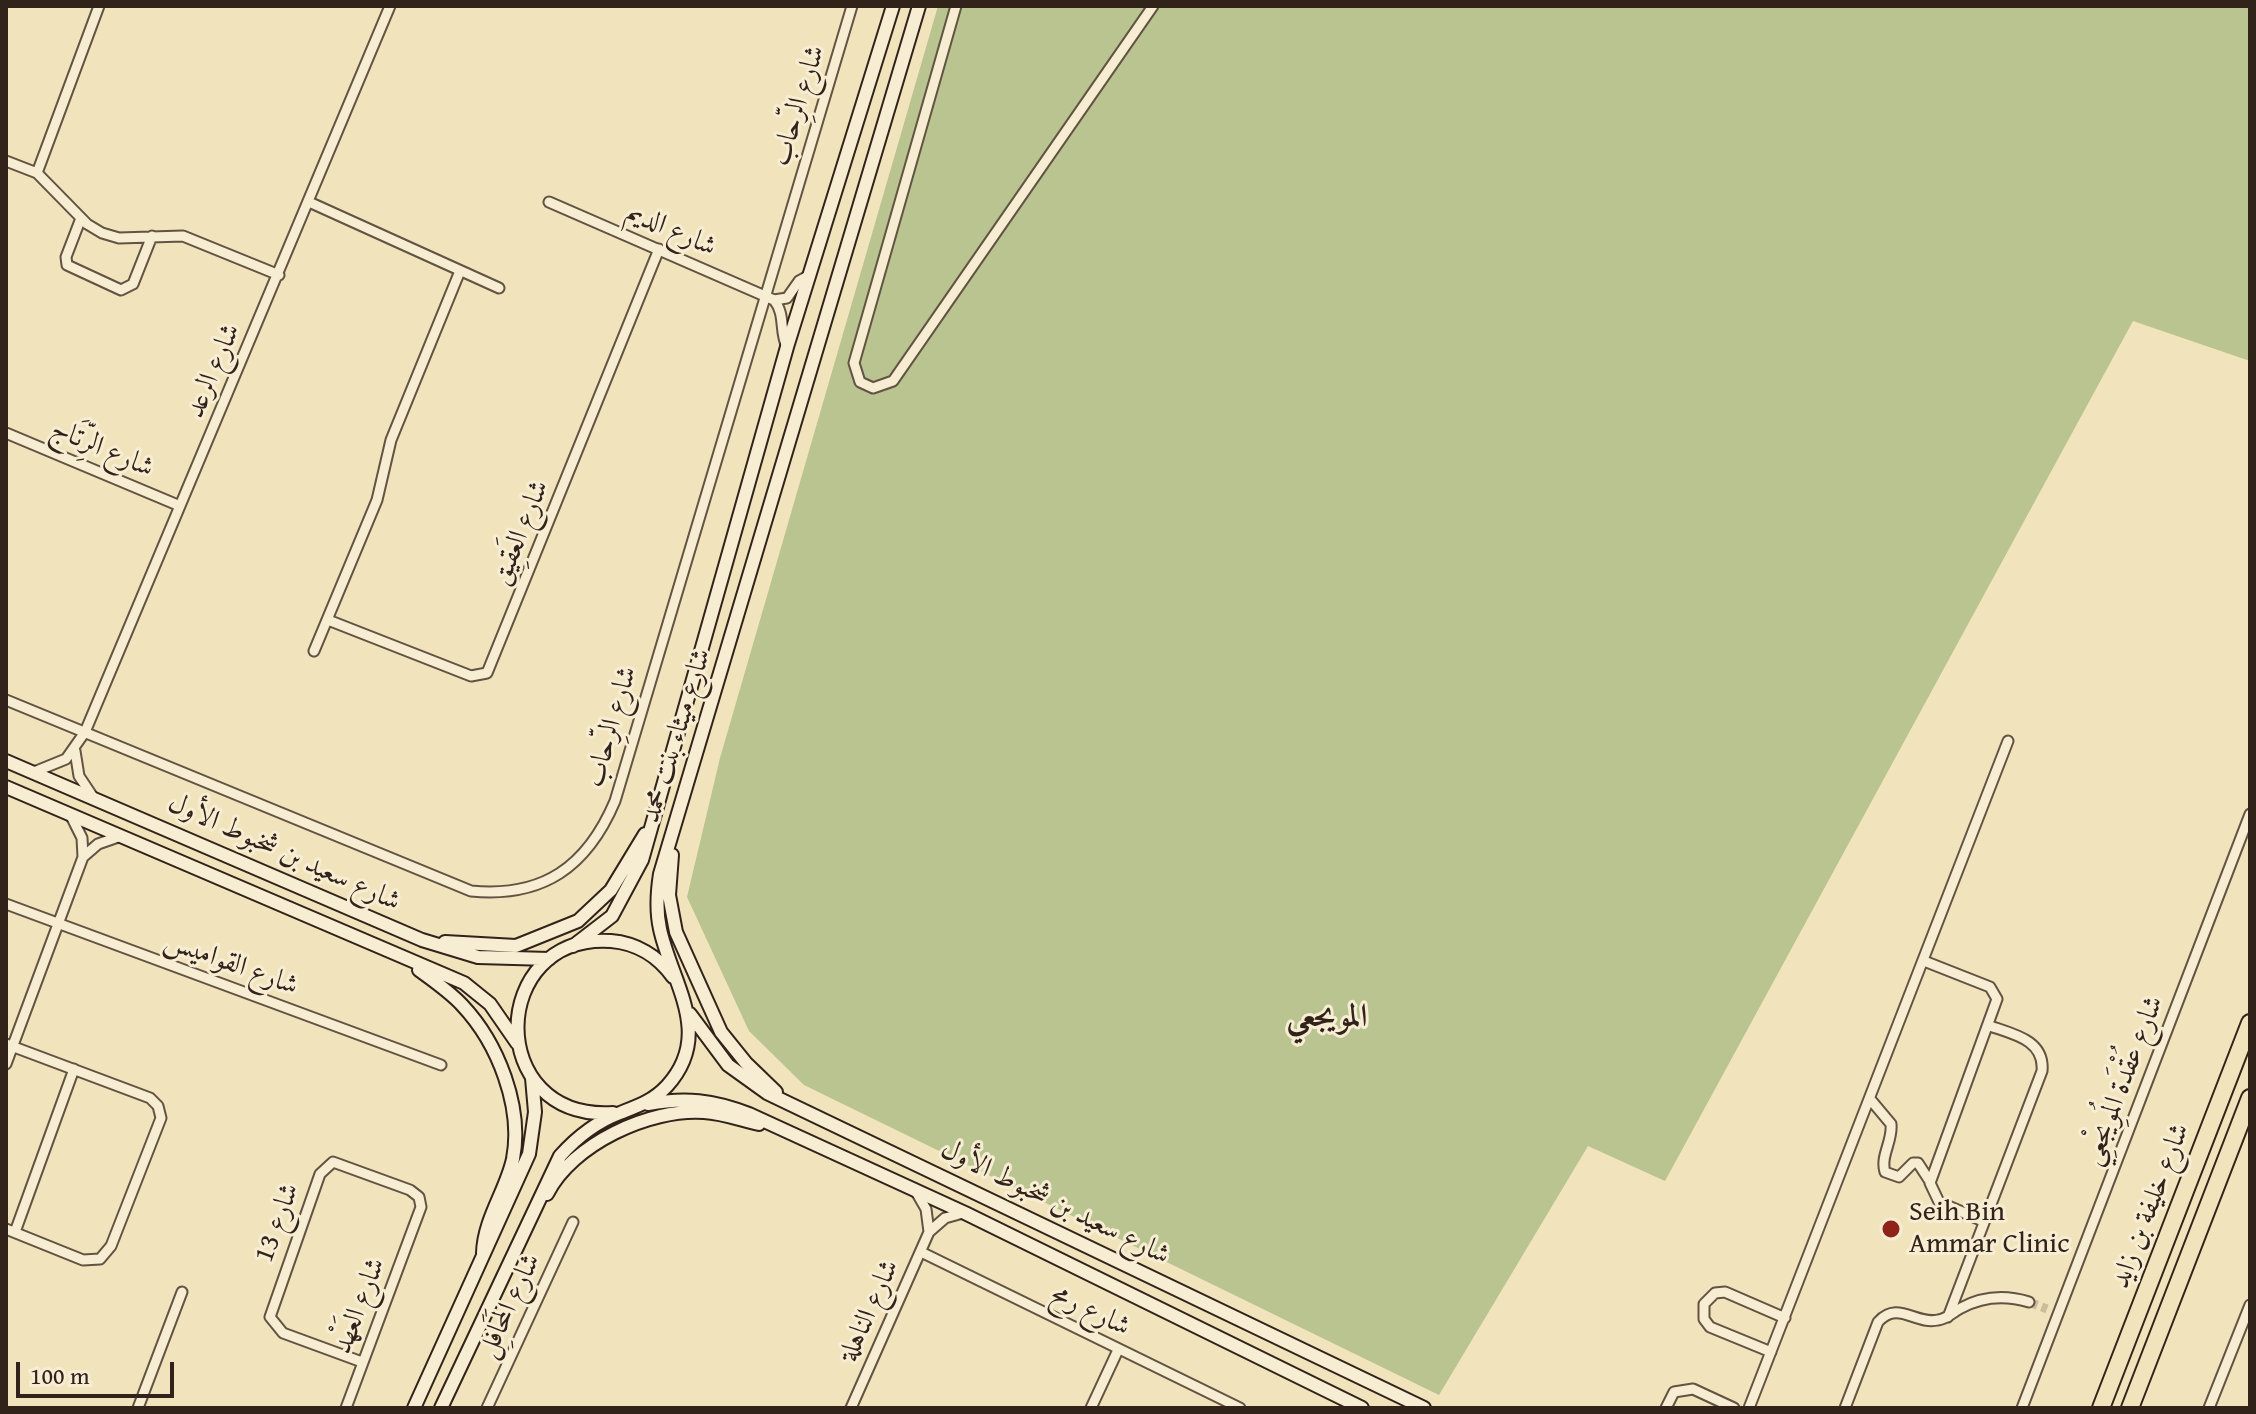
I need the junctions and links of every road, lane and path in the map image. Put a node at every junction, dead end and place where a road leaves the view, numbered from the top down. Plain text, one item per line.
1 (99, 6) edge
2 (390, 6) edge
3 (852, 6) edge
4 (893, 6) edge
5 (919, 6) edge
6 (956, 6) edge
7 (1153, 6) edge
8 (6, 161) edge
9 (37, 173) junction
10 (309, 202) junction
11 (549, 202) dead end
12 (81, 218) junction
13 (152, 236) junction
14 (659, 249) junction
15 (460, 271) junction
16 (810, 274) junction
17 (279, 275) junction
18 (499, 288) dead end
19 (770, 299) junction
20 (787, 347) junction
21 (6, 433) edge
22 (180, 506) junction
23 (328, 620) junction
24 (314, 651) dead end
25 (6, 700) edge
26 (85, 732) junction
27 (2008, 741) dead end
28 (75, 751) junction
29 (6, 761) edge
30 (34, 772) junction
31 (6, 787) edge
32 (93, 797) junction
33 (70, 814) junction
34 (2250, 814) edge
35 (654, 818) junction
36 (674, 828) junction
37 (122, 836) junction
38 (83, 857) junction
39 (6, 904) edge
40 (58, 924) junction
41 (422, 940) junction
42 (573, 946) junction
43 (549, 959) junction
44 (1924, 961) junction
45 (410, 963) junction
46 (680, 986) junction
47 (689, 1012) junction
48 (2250, 1023) edge
49 (1990, 1026) junction
50 (517, 1043) junction
51 (9, 1045) edge
52 (6, 1064) edge
53 (441, 1065) dead end
54 (74, 1069) junction
55 (532, 1078) junction
56 (2250, 1098) edge
57 (1870, 1099) junction
58 (786, 1101) junction
59 (641, 1105) junction
60 (620, 1112) junction
61 (773, 1126) junction
62 (1930, 1183) junction
63 (915, 1189) junction
64 (965, 1213) junction
65 (417, 1221) joint
66 (1983, 1221) junction
67 (573, 1222) dead end
68 (10, 1230) edge
69 (929, 1232) junction
70 (921, 1252) junction
71 (512, 1255) junction
72 (483, 1260) junction
73 (182, 1292) dead end
74 (2029, 1302) tunnel mouth
75 (2250, 1305) edge
76 (2047, 1309) tunnel mouth
77 (2058, 1313) junction
78 (1948, 1317) junction
79 (1785, 1318) junction
80 (1118, 1350) junction
81 (1771, 1352) junction
82 (362, 1362) junction
83 (443, 1407) edge
84 (138, 1408) edge
85 (346, 1408) edge
86 (414, 1408) edge
87 (487, 1408) edge
88 (851, 1408) edge
89 (1091, 1408) edge
90 (1240, 1408) edge
91 (1362, 1408) edge
92 (1424, 1408) edge
93 (1666, 1408) edge
94 (1734, 1408) edge
95 (1749, 1408) edge
96 (1845, 1408) edge
97 (2022, 1408) edge
98 (2101, 1408) edge
99 (2130, 1408) edge
100 (2209, 1408) edge

1 - 9 street
2 - 10 street, شارع الرعد
3 - 19 street, شارع الرِّحاب
4 - 16 main road, شارع ميثاء بنت محمد
5 - 36 main road, شارع ميثاء بنت محمد
6 - 7 street
8 - 9 street
9 - 12 street
10 - 15 street
10 - 17 street, شارع الرعد
11 - 14 street, شارع الديم
12 - 13 street
12 - 13 street
13 - 17 street
14 - 19 street, شارع الديم
14 - 23 street, شارع العَقِيق
15 - 18 street
15 - 23 street
16 - 19 street
16 - 20 main road, شارع ميثاء بنت محمد
17 - 22 street, شارع الرعد
19 - 20 street
19 - 26 street, شارع الرِّحاب
20 - 35 main road, شارع ميثاء بنت محمد
21 - 22 street, شارع الرِّتَاج
22 - 26 street, شارع الرعد
23 - 24 street
25 - 26 street, شارع الرِّحاب
26 - 28 street, شارع الرعد
27 - 44 street
28 - 30 street
28 - 32 street
29 - 30 main road, شارع سعيد بن شخبوط الأول
30 - 32 main road, شارع سعيد بن شخبوط الأول
31 - 33 main road, شارع سعيد بن شخبوط الأول
32 - 41 main road, شارع سعيد بن شخبوط الأول
33 - 37 main road, شارع سعيد بن شخبوط الأول
33 - 38 street
34 - 77 street, شارع عُقْدَة المُوِيجْعِي
35 - 41 main road
35 - 42 main road, شارع ميثاء بنت محمد
36 - 46 main road, شارع ميثاء بنت محمد
36 - 58 main road
37 - 38 street
37 - 45 main road, شارع سعيد بن شخبوط الأول
38 - 40 street
39 - 40 street, شارع القواميس
40 - 51 street
40 - 53 street, شارع القواميس
41 - 43 main road, شارع سعيد بن شخبوط الأول
42 - 43 main road
42 - 46 main road
43 - 50 main road
44 - 49 street
44 - 57 street
45 - 50 main road, شارع سعيد بن شخبوط الأول
45 - 72 main road
46 - 47 main road, شارع ميثاء بنت محمد
47 - 58 main road, شارع سعيد بن شخبوط الأول
47 - 59 main road, شارع ميثاء بنت محمد
48 - 98 highway, شارع خليفة بن زايد
49 - 62 street
49 - 66 street
50 - 55 main road
51 - 52 street
51 - 54 street
54 - 68 street
54 - 68 street
55 - 60 main road
55 - 72 main road
56 - 99 highway, شارع خليفة بن زايد
57 - 62 street
57 - 79 street
58 - 92 main road, شارع سعيد بن شخبوط الأول
59 - 60 main road, شارع ميثاء بنت محمد
59 - 61 main road, شارع سعيد بن شخبوط الأول
60 - 71 main road, شارع ميثاء بنت محمد
61 - 63 main road, شارع سعيد بن شخبوط الأول
61 - 71 main road
62 - 66 street
63 - 64 main road, شارع سعيد بن شخبوط الأول
63 - 69 street
64 - 69 street
64 - 91 main road, شارع سعيد بن شخبوط الأول
65 - 82 street, شارع العَهْد
65 - 82 street, شارع 13
66 - 78 street
67 - 87 street, شارع المَحَافِل
69 - 70 street, شارع الناهلة
70 - 80 street, شارع رمح
70 - 88 street, شارع الناهلة
71 - 83 main road, شارع ميثاء بنت محمد
72 - 86 main road
73 - 84 street
74 - 78 street
75 - 100 street
76 - 77 street
77 - 97 street, شارع عُقْدَة المُوِيجْعِي
78 - 96 street
79 - 81 street
79 - 81 street
80 - 89 street
80 - 90 street, شارع رمح
81 - 95 street
82 - 85 street, شارع العَهْد
93 - 94 street

